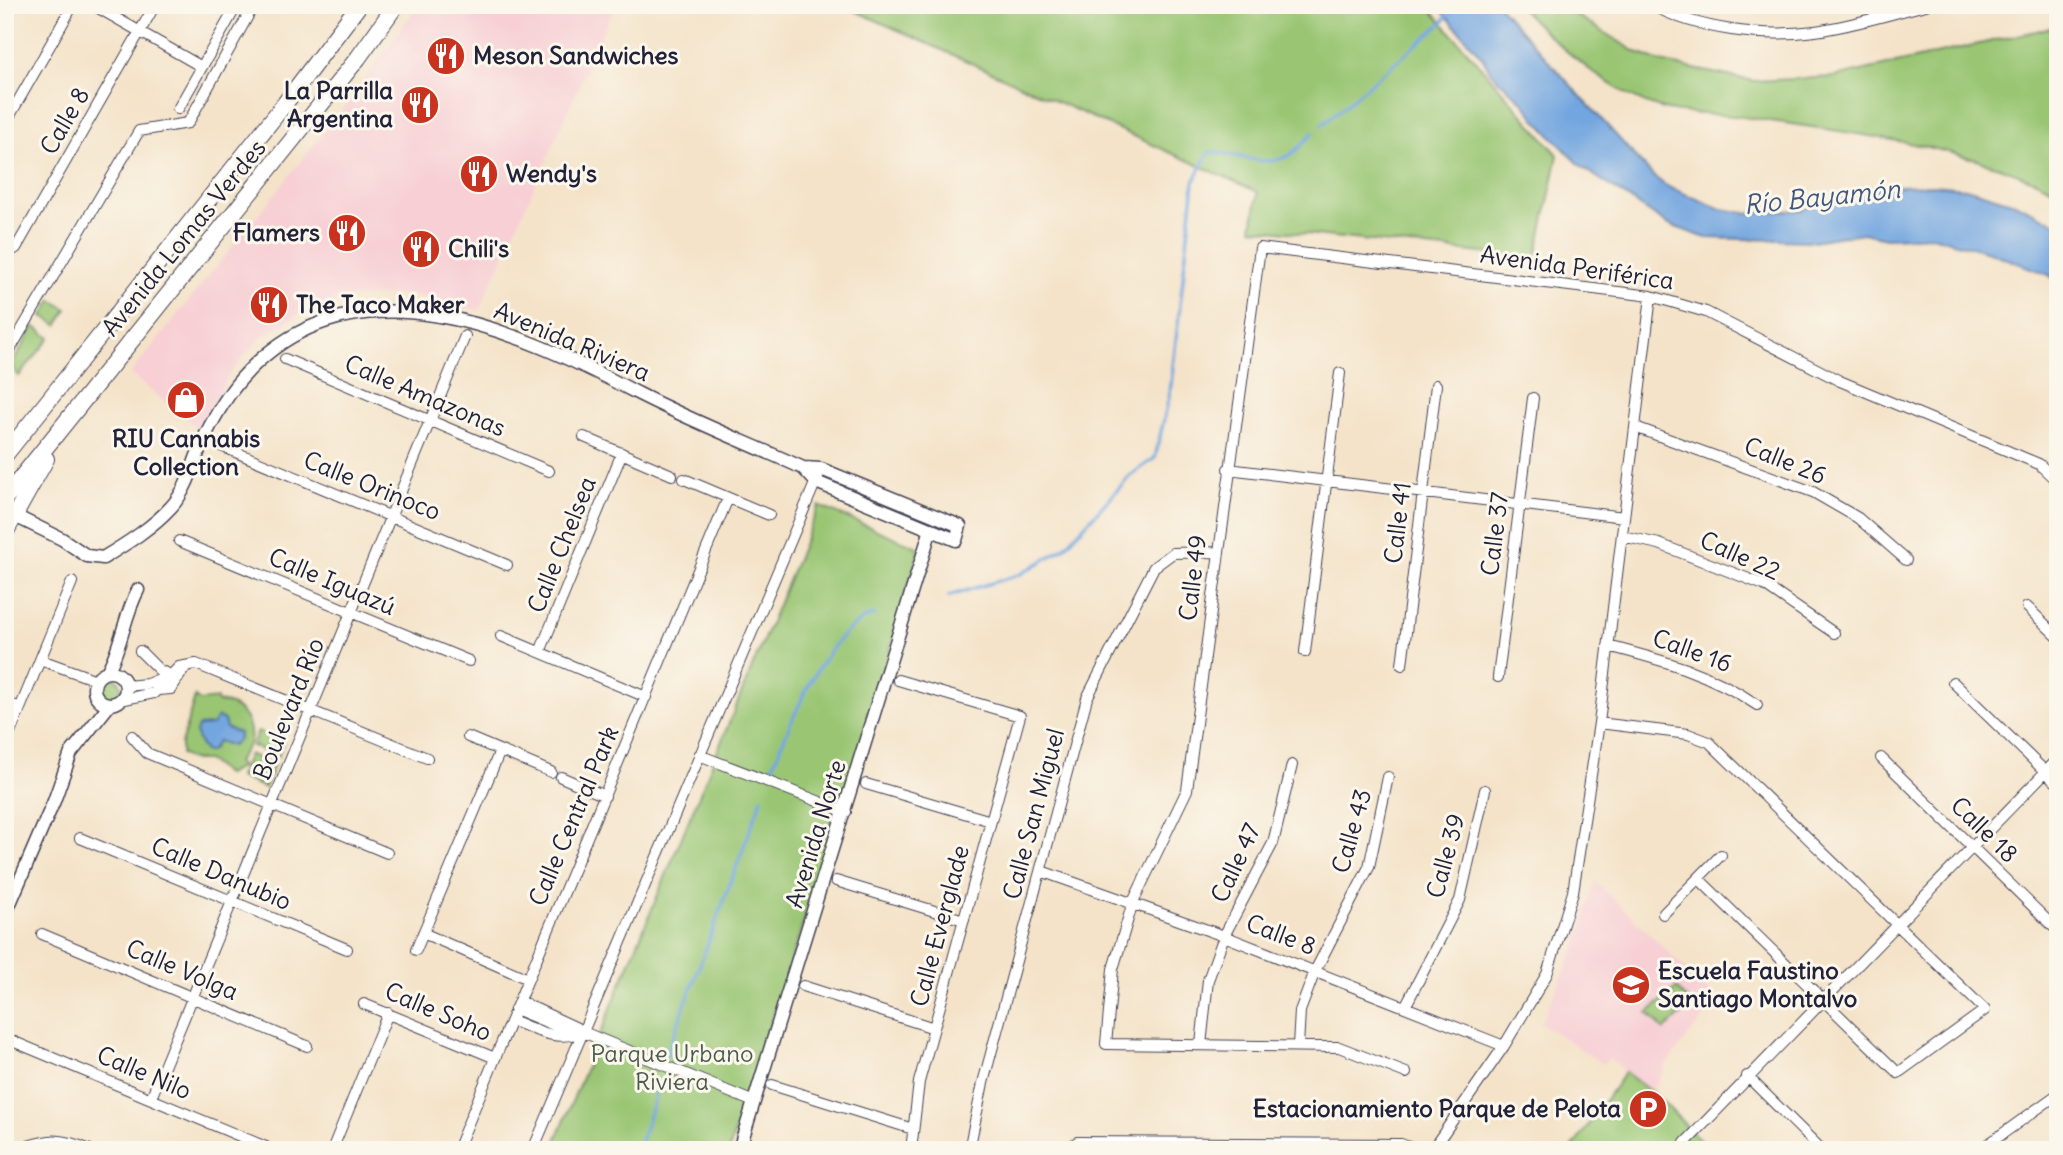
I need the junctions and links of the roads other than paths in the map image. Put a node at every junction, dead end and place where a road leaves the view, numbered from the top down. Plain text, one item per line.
1 (73, 5) edge
2 (93, 5) edge
3 (155, 5) edge
4 (237, 5) edge
5 (359, 5) edge
6 (396, 5) edge
7 (1653, 5) edge
8 (1926, 5) edge
9 (249, 14) dead end
10 (140, 32) junction
11 (202, 67) junction
12 (178, 109) dead end
13 (5, 124) edge
14 (1260, 248) joint
15 (6, 255) edge
16 (1651, 296) junction
17 (465, 337) dead end
18 (5, 358) edge
19 (285, 359) dead end
20 (1340, 373) dead end
21 (1436, 385) dead end
22 (1533, 398) dead end
23 (74, 412) junction
24 (430, 422) junction
25 (1635, 427) junction
26 (584, 437) dead end
27 (220, 446) dead end
28 (622, 453) junction
29 (5, 455) edge
30 (803, 468) junction
31 (821, 469) junction
32 (1228, 469) junction
33 (549, 471) dead end
34 (672, 475) dead end
35 (684, 479) dead end
36 (1326, 481) junction
37 (816, 482) junction
38 (2058, 482) edge
39 (1423, 493) junction
40 (5, 498) edge
41 (728, 498) junction
42 (1519, 505) junction
43 (768, 515) dead end
44 (15, 516) junction
45 (391, 517) junction
46 (1624, 517) junction
47 (930, 529) junction
48 (5, 533) edge
49 (1622, 537) junction
50 (179, 541) dead end
51 (1217, 552) junction
52 (1906, 559) dead end
53 (508, 565) dead end
54 (72, 582) dead end
55 (138, 590) dead end
56 (2027, 607) dead end
57 (351, 613) junction
58 (123, 624) junction
59 (1833, 633) dead end
60 (501, 636) dead end
61 (2058, 637) edge
62 (1608, 646) junction
63 (140, 651) dead end
64 (540, 652) junction
65 (1305, 652) dead end
66 (41, 660) junction
67 (468, 661) dead end
68 (187, 665) junction
69 (1402, 665) dead end
70 (171, 675) junction
71 (102, 676) junction
72 (1498, 677) dead end
73 (898, 680) dead end
74 (124, 681) junction
75 (1954, 682) dead end
76 (158, 690) junction
77 (97, 697) junction
78 (646, 697) junction
79 (5, 702) edge
80 (115, 702) junction
81 (1757, 705) dead end
82 (20, 708) junction
83 (312, 709) junction
84 (1598, 723) junction
85 (132, 736) dead end
86 (468, 737) dead end
87 (77, 743) junction
88 (5, 745) edge
89 (500, 751) junction
90 (699, 755) junction
91 (427, 758) dead end
92 (1881, 758) dead end
93 (2058, 759) edge
94 (1292, 765) dead end
95 (2045, 772) junction
96 (1388, 777) dead end
97 (866, 784) dead end
98 (2058, 784) edge
99 (1485, 790) dead end
100 (605, 796) junction
101 (272, 805) junction
102 (846, 812) junction
103 (991, 821) junction
104 (80, 838) dead end
105 (1972, 847) junction
106 (387, 853) dead end
107 (1721, 855) dead end
108 (1041, 871) junction
109 (1699, 878) junction
110 (836, 881) dead end
111 (232, 901) junction
112 (1133, 902) junction
113 (5, 915) edge
114 (1663, 915) dead end
115 (964, 920) junction
116 (1898, 923) junction
117 (2058, 931) edge
118 (423, 933) junction
119 (42, 934) dead end
120 (1224, 936) junction
121 (346, 949) dead end
122 (416, 950) dead end
123 (1315, 971) junction
124 (528, 979) junction
125 (803, 986) dead end
126 (193, 997) junction
127 (1823, 1000) junction
128 (364, 1004) dead end
129 (517, 1005) junction
130 (1406, 1005) junction
131 (388, 1013) junction
132 (511, 1020) junction
133 (934, 1028) junction
134 (583, 1032) junction
135 (5, 1038) edge
136 (307, 1045) dead end
137 (1201, 1045) junction
138 (1297, 1046) junction
139 (1504, 1046) junction
140 (495, 1058) junction
141 (1406, 1073) dead end
142 (1747, 1076) junction
143 (772, 1086) dead end
144 (2058, 1094) edge
145 (151, 1098) junction
146 (754, 1102) junction
147 (913, 1129) junction
148 (1685, 1143) dead end
149 (1171, 1146) edge
150 (1275, 1146) edge
151 (266, 1147) dead end
152 (28, 1148) edge
153 (14, 1150) edge
154 (90, 1150) edge
155 (332, 1150) edge
156 (457, 1150) edge
157 (533, 1150) edge
158 (739, 1150) edge
159 (911, 1150) edge
160 (969, 1150) edge
161 (1066, 1150) edge
162 (1417, 1150) edge
163 (1432, 1150) edge
164 (1822, 1150) edge
165 (1980, 1150) edge

1 - 13 street
2 - 10 street
3 - 10 street, Calle 8
4 - 11 street
5 - 29 highway, Avenida Lomas Verdes
6 - 23 highway, Avenida Lomas Verdes
7 - 8 street
9 - 18 street
10 - 11 street
10 - 15 street, Calle 8
11 - 12 street
14 - 16 street, Avenida Periférica
14 - 32 street, Calle 49
16 - 25 street
16 - 38 street, Avenida Periférica
17 - 24 street, Boulevard Río
19 - 24 street, Calle Amazonas
20 - 36 street
21 - 39 street, Calle 41
22 - 42 street, Calle 37
23 - 40 highway, Avenida Lomas Verdes
23 - 44 highway
24 - 33 street, Calle Amazonas
24 - 45 street, Boulevard Río
25 - 46 street
25 - 52 street, Calle 26
26 - 28 street
27 - 45 street, Calle Orinoco
28 - 34 street
28 - 64 street, Calle Chelsea
30 - 31 street, Avenida Riviera
30 - 37 street, Avenida Riviera
30 - 44 street, Avenida Riviera
31 - 37 street
31 - 47 street, Avenida Riviera
32 - 36 street
32 - 51 street, Calle 49
35 - 41 street
36 - 39 street
36 - 65 street
37 - 47 street, Avenida Riviera
37 - 90 street
39 - 42 street
39 - 69 street, Calle 41
41 - 43 street
41 - 78 street, Calle Central Park
42 - 46 street
42 - 72 street, Calle 37
44 - 48 highway
45 - 53 street, Calle Orinoco
45 - 57 street, Boulevard Río
46 - 49 street
47 - 102 street, Avenida Norte
49 - 59 street, Calle 22
49 - 62 street
50 - 57 street, Calle Iguazú
51 - 108 street, Calle San Miguel
51 - 112 street, Calle 49
54 - 66 street
55 - 58 street
56 - 61 street
57 - 67 street, Calle Iguazú
57 - 83 street, Boulevard Río
58 - 71 street
58 - 74 street
60 - 64 street
62 - 81 street, Calle 16
62 - 84 street
63 - 70 street
64 - 78 street
66 - 71 street
66 - 82 street
68 - 70 street
68 - 76 street
68 - 83 street
70 - 74 street
70 - 76 street
71 - 74 street
71 - 77 street
73 - 103 street, Calle Everglade
74 - 80 street
75 - 95 street
76 - 80 street
77 - 80 street
77 - 87 street
78 - 100 street, Calle Central Park
79 - 82 street
80 - 87 street
82 - 88 street
83 - 91 street
83 - 101 street, Boulevard Río
84 - 116 street
84 - 139 street
85 - 101 street
86 - 89 street
87 - 113 street
89 - 100 street
89 - 118 street
90 - 102 street
90 - 134 street
92 - 105 street, Calle 18
93 - 95 street
94 - 120 street, Calle 47
95 - 98 street
95 - 105 street
96 - 123 street, Calle 43
97 - 103 street
99 - 130 street, Calle 39
100 - 124 street, Calle Central Park
101 - 106 street
101 - 111 street, Boulevard Río
102 - 146 street, Avenida Norte
103 - 115 street, Calle Everglade
104 - 111 street, Calle Danubio
105 - 116 street
105 - 117 street, Calle 18
107 - 109 street
108 - 112 street, Calle 8
108 - 160 street, Calle San Miguel
109 - 114 street
109 - 127 street
110 - 115 street
111 - 121 street, Calle Danubio
111 - 126 street, Boulevard Río
112 - 120 street, Calle 8
112 - 137 street, Calle 49
115 - 133 street, Calle Everglade
116 - 127 street
116 - 127 street
118 - 122 street
118 - 124 street
119 - 126 street, Calle Volga
120 - 123 street, Calle 8
120 - 137 street, Calle 47
123 - 130 street, Calle 8
123 - 138 street, Calle 43
124 - 129 street, Calle Central Park
125 - 133 street
126 - 136 street, Calle Volga
126 - 145 street, Boulevard Río
127 - 142 street
128 - 131 street, Calle Soho
129 - 132 street, Calle Central Park
129 - 134 street
130 - 139 street, Calle 8
131 - 140 street, Calle Soho
131 - 155 street
132 - 134 street
132 - 140 street, Calle Central Park
133 - 147 street, Calle Everglade
134 - 146 street
134 - 157 street
135 - 145 street, Calle Nilo
137 - 138 street
138 - 141 street
139 - 163 street
140 - 156 street, Calle Central Park
142 - 148 street
142 - 164 street
143 - 147 street
144 - 165 street
145 - 151 street, Calle Nilo
146 - 158 street, Avenida Norte
147 - 159 street, Calle Everglade
149 - 150 street
149 - 161 street
150 - 162 street
152 - 153 street
152 - 154 street

